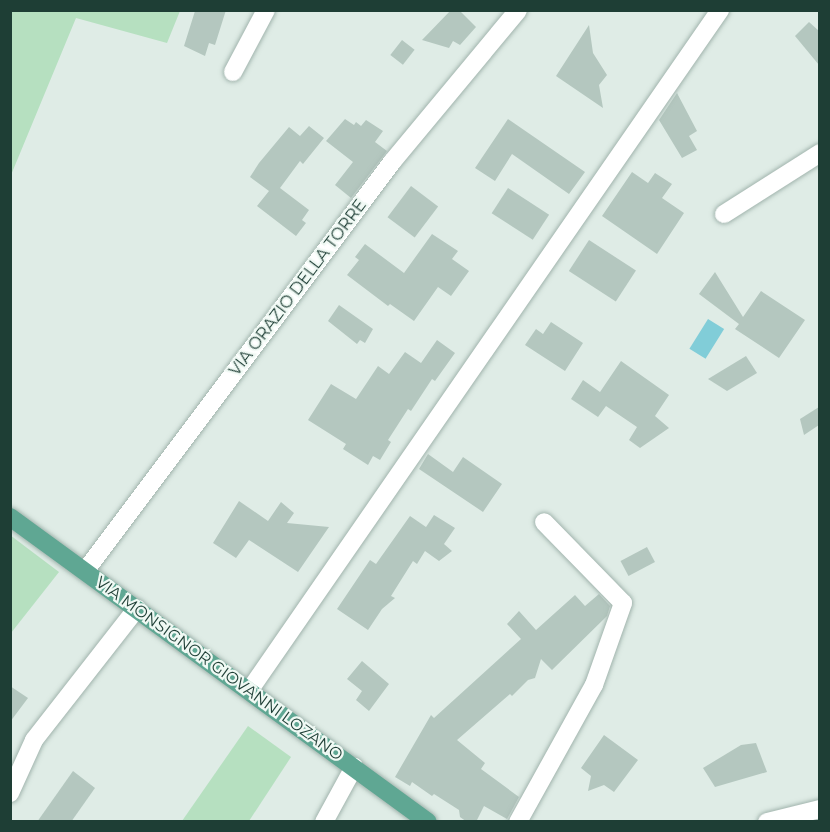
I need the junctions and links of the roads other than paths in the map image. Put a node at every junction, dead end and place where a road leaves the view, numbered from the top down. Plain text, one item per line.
1 (266, 10) edge
2 (518, 10) edge
3 (720, 10) edge
4 (233, 72) dead end
5 (819, 153) edge
6 (724, 214) dead end
7 (10, 517) edge
8 (544, 522) dead end
9 (86, 570) junction
10 (137, 608) junction
11 (249, 691) junction
12 (354, 767) junction
13 (10, 793) edge
14 (819, 809) edge
15 (324, 822) edge
16 (428, 822) edge
17 (518, 822) edge
18 (767, 822) edge

1 - 4 street
2 - 9 street, VIA ORAZIO DELLA TORRE
3 - 11 street
5 - 6 street
7 - 9 main road, VIA MONSIGNOR GIOVANNI LOZANO
8 - 17 street
9 - 10 main road, VIA MONSIGNOR GIOVANNI LOZANO
10 - 11 main road, VIA MONSIGNOR GIOVANNI LOZANO
10 - 13 street
11 - 12 main road, VIA MONSIGNOR GIOVANNI LOZANO
12 - 15 street
12 - 16 main road, VIA MONSIGNOR GIOVANNI LOZANO
14 - 18 street

